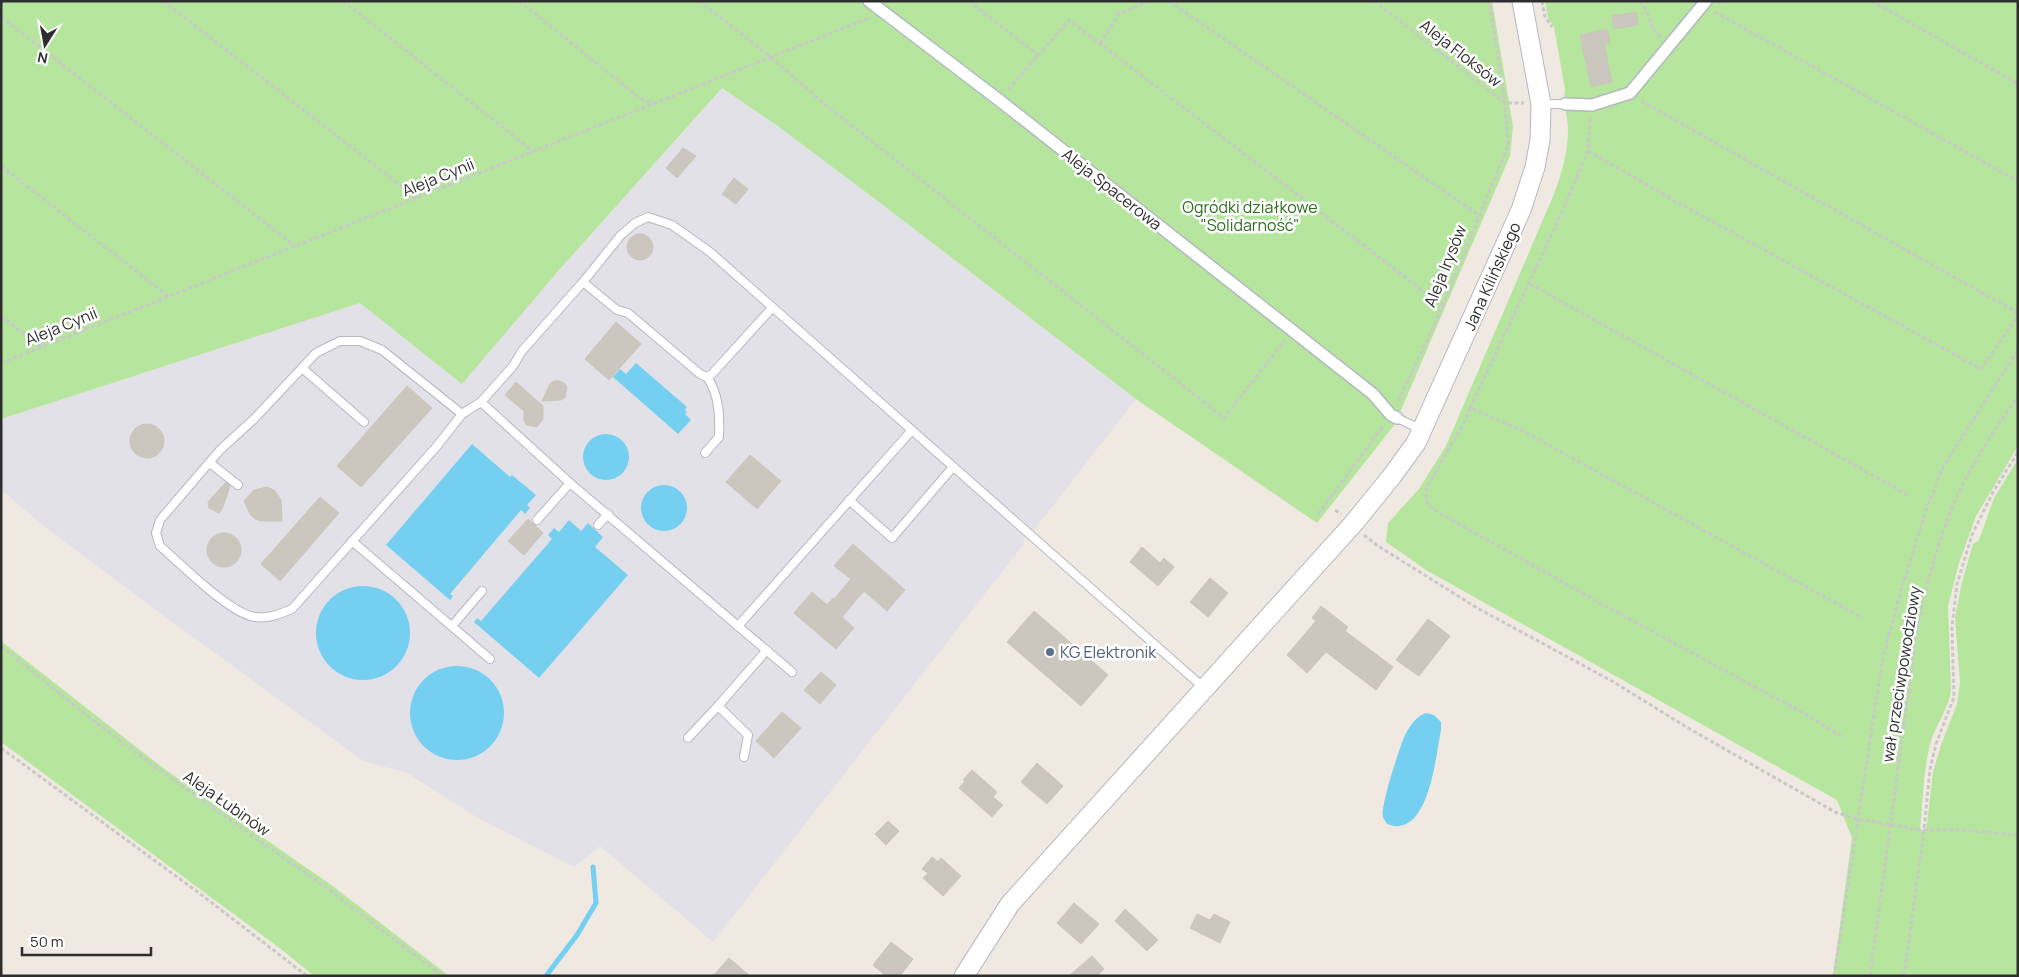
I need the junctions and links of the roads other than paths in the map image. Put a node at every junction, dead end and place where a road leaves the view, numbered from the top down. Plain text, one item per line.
1 (870, 1) edge
2 (1522, 1) edge
3 (1704, 3) edge
4 (1541, 104) junction
5 (1565, 104) joint
6 (583, 282) junction
7 (772, 308) junction
8 (302, 368) junction
9 (707, 377) junction
10 (481, 402) junction
11 (462, 414) junction
12 (1394, 416) joint
13 (364, 422) dead end
14 (912, 430) junction
15 (1422, 430) junction
16 (705, 453) dead end
17 (210, 463) junction
18 (953, 467) junction
19 (570, 483) junction
20 (238, 485) dead end
21 (849, 500) junction
22 (608, 514) junction
23 (537, 520) dead end
24 (598, 525) dead end
25 (352, 541) junction
26 (482, 591) dead end
27 (452, 626) junction
28 (738, 626) junction
29 (766, 650) junction
30 (490, 659) dead end
31 (792, 672) dead end
32 (1205, 689) junction
33 (718, 706) junction
34 (688, 738) dead end
35 (744, 757) dead end
36 (964, 976) edge

1 - 12 street, Aleja Spacerowa
2 - 4 street, Jana Kilińskiego
3 - 5 street
4 - 5 lane
4 - 15 street, Jana Kilińskiego
6 - 7 lane
6 - 9 lane
6 - 10 lane
7 - 9 lane
7 - 14 lane
8 - 11 lane
8 - 13 lane
8 - 17 lane
9 - 16 lane
10 - 11 lane
10 - 19 lane
11 - 25 lane
12 - 15 lane
14 - 18 lane
14 - 21 lane
15 - 32 street, Jana Kilińskiego
17 - 20 lane
17 - 25 lane
18 - 21 lane
18 - 32 lane
19 - 22 lane
19 - 23 lane
21 - 28 lane
22 - 24 lane
22 - 28 lane
25 - 27 lane
26 - 27 lane
27 - 30 lane
28 - 29 lane
29 - 31 lane
29 - 33 lane
32 - 36 street, Jana Kilińskiego
33 - 34 lane
33 - 35 lane

